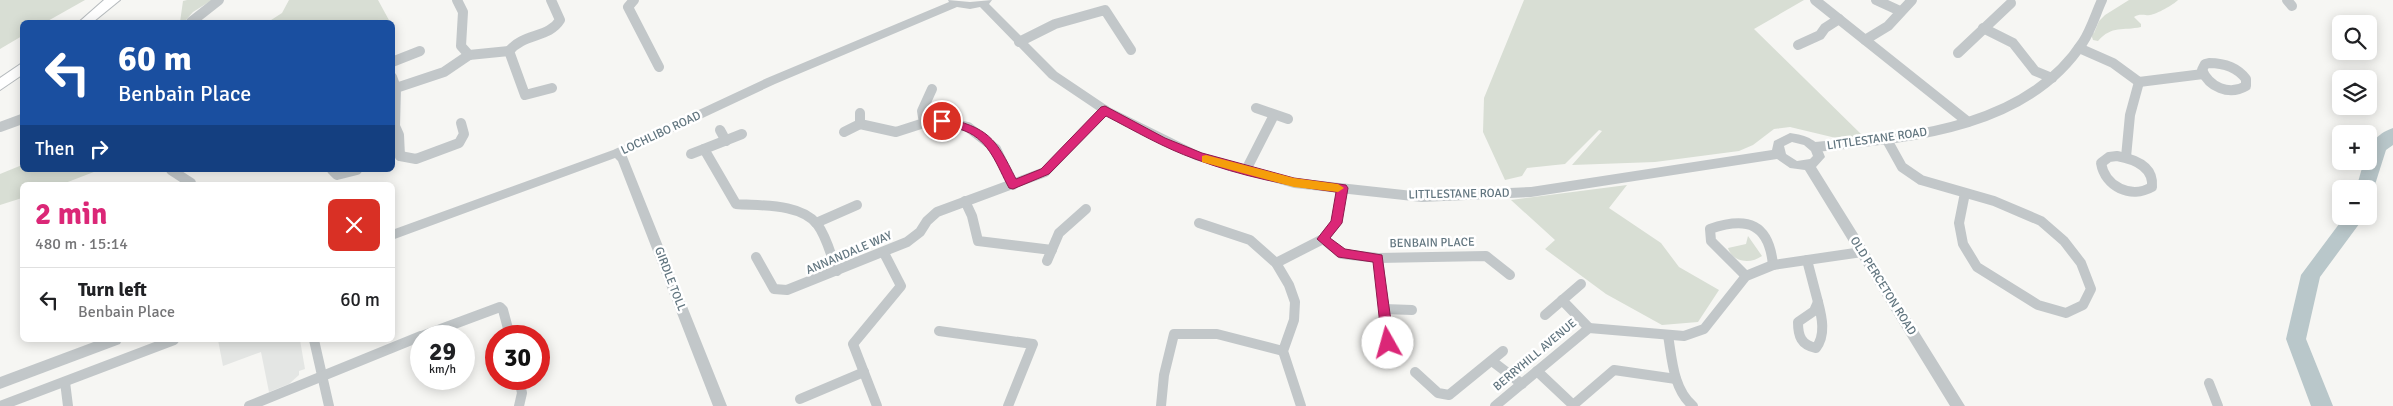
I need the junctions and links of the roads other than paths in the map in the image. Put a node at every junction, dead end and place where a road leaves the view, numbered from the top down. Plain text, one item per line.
1 (113, 0) edge
2 (219, 0) edge
3 (457, 0) edge
4 (551, 0) edge
5 (634, 0) edge
6 (1815, 0) edge
7 (1876, 0) edge
8 (1912, 0) edge
9 (2102, 0) edge
10 (953, 1) edge
11 (984, 2) edge
12 (2011, 3) dead end
13 (1104, 5) edge
14 (1900, 11) junction
15 (1839, 19) junction
16 (88, 20) edge
17 (194, 20) edge
18 (1983, 28) junction
19 (1865, 40) junction
20 (1019, 42) junction
21 (1798, 45) dead end
22 (2079, 48) junction
23 (420, 50) dead end
24 (508, 50) junction
25 (1131, 50) dead end
26 (1958, 52) dead end
27 (469, 55) junction
28 (395, 61) edge
29 (659, 66) dead end
30 (20, 70) edge
31 (2202, 74) dead end
32 (2052, 78) junction
33 (2139, 82) junction
34 (0, 85) edge
35 (396, 88) joint
36 (552, 88) dead end
37 (932, 89) dead end
38 (1256, 108) dead end
39 (1105, 110) junction
40 (860, 113) dead end
41 (1274, 115) junction
42 (1288, 119) dead end
43 (20, 120) edge
44 (1968, 122) junction
45 (461, 123) dead end
46 (924, 123) junction
47 (860, 124) junction
48 (0, 127) edge
49 (720, 130) dead end
50 (844, 132) dead end
51 (742, 134) dead end
52 (726, 140) junction
53 (1887, 140) junction
54 (1815, 147) junction
55 (704, 149) junction
56 (617, 153) junction
57 (690, 154) dead end
58 (1779, 154) junction
59 (396, 157) edge
60 (2126, 157) junction
61 (1808, 166) junction
62 (1246, 170) junction
63 (174, 172) edge
64 (334, 172) edge
65 (352, 172) edge
66 (189, 182) edge
67 (1013, 185) junction
68 (1342, 188) junction
69 (1965, 193) junction
70 (965, 201) junction
71 (857, 205) dead end
72 (1086, 209) dead end
73 (816, 223) junction
74 (1199, 223) dead end
75 (395, 234) edge
76 (1323, 239) junction
77 (1862, 252) junction
78 (884, 253) junction
79 (756, 257) dead end
80 (1378, 258) junction
81 (1807, 260) junction
82 (1276, 263) junction
83 (1773, 265) junction
84 (837, 271) junction
85 (1510, 275) dead end
86 (1746, 276) junction
87 (1581, 284) dead end
88 (1562, 300) junction
89 (1819, 300) dead end
90 (1384, 309) junction
91 (1412, 310) dead end
92 (1545, 315) dead end
93 (452, 325) edge
94 (507, 325) edge
95 (1589, 328) junction
96 (939, 330) dead end
97 (1668, 335) junction
98 (410, 341) edge
99 (110, 342) edge
100 (169, 342) edge
101 (314, 342) edge
102 (1283, 351) junction
103 (1503, 352) dead end
104 (1390, 359) dead end
105 (1492, 361) junction
106 (1537, 371) junction
107 (864, 372) junction
108 (1415, 372) dead end
109 (321, 377) junction
110 (1676, 379) junction
111 (65, 382) junction
112 (0, 383) edge
113 (2209, 383) dead end
114 (1522, 384) junction
115 (521, 390) edge
116 (800, 399) dead end
117 (1010, 401) edge
118 (1573, 405) edge
119 (0, 406) edge
120 (68, 406) edge
121 (249, 406) edge
122 (329, 406) edge
123 (519, 406) edge
124 (720, 406) edge
125 (877, 406) edge
126 (1161, 406) edge
127 (1301, 406) edge
128 (1495, 406) edge
129 (1693, 406) edge
130 (1958, 406) edge
131 (2218, 406) edge

1 - 16 main road
2 - 17 street
3 - 27 street
4 - 24 street
5 - 29 street
6 - 15 street
7 - 14 street
8 - 14 street
9 - 22 street, LITTLESTANE ROAD
10 - 11 street
10 - 56 street, LOCHLIBO ROAD
11 - 20 street, LITTLESTANE ROAD
12 - 18 street
13 - 20 street
13 - 25 street
14 - 19 street
15 - 19 street
15 - 21 street
18 - 26 street
18 - 32 street
19 - 44 street
20 - 39 street, LITTLESTANE ROAD
22 - 32 street, LITTLESTANE ROAD
22 - 33 street
23 - 28 street
24 - 27 street
24 - 36 street
27 - 35 street
30 - 34 main road
31 - 33 street
32 - 44 street, LITTLESTANE ROAD
33 - 60 street
35 - 59 street
37 - 46 street
38 - 41 street
39 - 62 street, LITTLESTANE ROAD
39 - 67 street, ANNANDALE WAY
40 - 47 street
41 - 42 street
41 - 62 street
43 - 48 street
44 - 53 street, LITTLESTANE ROAD
45 - 59 street
46 - 47 street
46 - 67 street
47 - 50 street
49 - 52 street
51 - 52 street
52 - 55 street
53 - 54 street, LITTLESTANE ROAD
53 - 69 street
54 - 58 street
54 - 61 street
55 - 57 street
55 - 73 street
56 - 75 street, LOCHLIBO ROAD
56 - 124 street, GIRDLE TOLL
58 - 61 street
58 - 68 street, LITTLESTANE ROAD
60 - 60 street
61 - 77 street, OLD PERCETON ROAD
62 - 68 street, LITTLESTANE ROAD
63 - 66 street
64 - 65 street
67 - 70 street, ANNANDALE WAY
68 - 76 street
69 - 69 street
70 - 72 street
70 - 78 street, ANNANDALE WAY
71 - 73 street
73 - 84 street
74 - 82 street
76 - 80 street, BENBAIN PLACE
76 - 82 street
77 - 81 street, BERRYHILL AVENUE
77 - 130 street, OLD PERCETON ROAD
78 - 84 street, ANNANDALE WAY
78 - 107 street
79 - 84 street, ANNANDALE WAY
80 - 85 street, BENBAIN PLACE
80 - 90 street, BENBAIN PLACE
81 - 83 street, BERRYHILL AVENUE
81 - 89 street
82 - 102 street
83 - 86 street, BERRYHILL AVENUE
83 - 86 street
86 - 97 street, BERRYHILL AVENUE
87 - 88 street
88 - 92 street
88 - 95 street
90 - 91 street
90 - 104 street, BENBAIN PLACE
93 - 94 street
95 - 97 street, BERRYHILL AVENUE
95 - 106 street, BERRYHILL AVENUE
96 - 117 street
97 - 110 street
98 - 109 street
99 - 112 street
100 - 111 street
101 - 109 street
102 - 126 street
102 - 127 street
103 - 105 street
105 - 108 street
105 - 114 street
106 - 114 street, BERRYHILL AVENUE
106 - 118 street
107 - 116 street
107 - 125 street
109 - 121 street
109 - 122 street
110 - 118 street
110 - 129 street
111 - 119 street
111 - 120 street
113 - 131 street
114 - 128 street, BERRYHILL AVENUE
115 - 123 street

